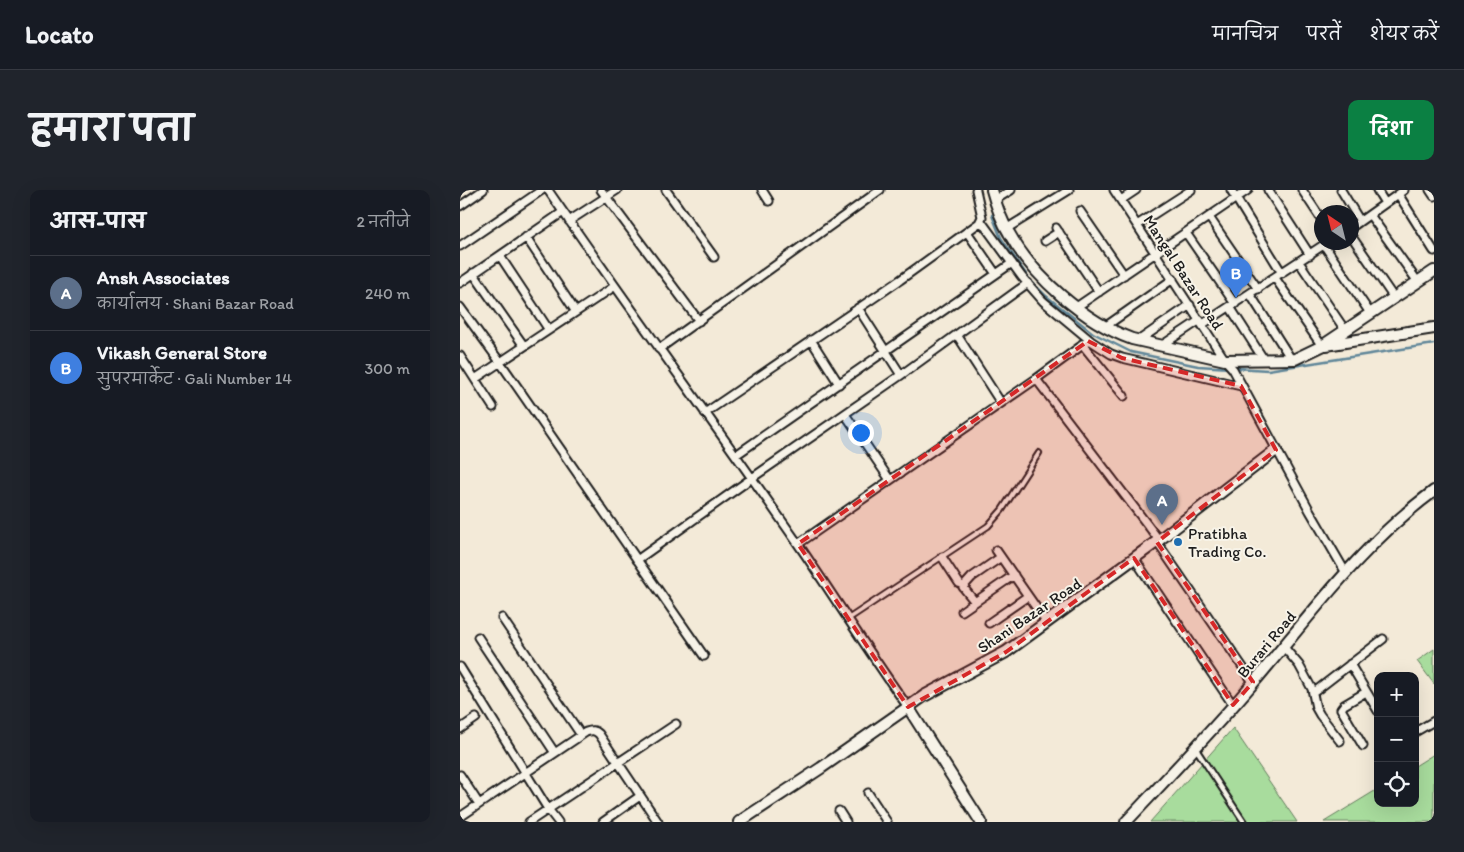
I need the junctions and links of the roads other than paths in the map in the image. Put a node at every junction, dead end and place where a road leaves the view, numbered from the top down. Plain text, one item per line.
1 (483, 190) edge
2 (542, 190) edge
3 (548, 190) edge
4 (601, 190) edge
5 (617, 190) edge
6 (666, 190) edge
7 (762, 190) edge
8 (880, 190) edge
9 (976, 190) edge
10 (1011, 190) edge
11 (1068, 190) edge
12 (1114, 190) edge
13 (1136, 190) edge
14 (1191, 190) edge
15 (1231, 190) edge
16 (1248, 190) edge
17 (1268, 190) edge
18 (1302, 190) edge
19 (1341, 190) edge
20 (1377, 190) edge
21 (1404, 190) edge
22 (1430, 190) edge
23 (994, 195) edge
24 (1434, 196) edge
25 (1400, 197) dead end
26 (606, 198) junction
27 (1236, 198) junction
28 (1121, 200) junction
29 (769, 201) dead end
30 (1385, 203) junction
31 (460, 206) edge
32 (1314, 208) edge
33 (1080, 211) dead end
34 (563, 212) junction
35 (1370, 215) junction
36 (1209, 217) junction
37 (569, 221) junction
38 (981, 221) junction
39 (1360, 221) joint
40 (1137, 225) junction
41 (1006, 229) junction
42 (966, 232) junction
43 (1186, 233) junction
44 (526, 238) junction
45 (1045, 241) dead end
46 (460, 246) edge
47 (1359, 247) edge
48 (1317, 250) edge
49 (1330, 250) edge
50 (1434, 251) edge
51 (1156, 253) junction
52 (1310, 255) junction
53 (500, 256) junction
54 (714, 257) dead end
55 (1299, 262) junction
56 (1012, 263) junction
57 (1434, 271) edge
58 (473, 274) junction
59 (996, 274) junction
60 (1124, 275) junction
61 (1278, 275) junction
62 (1173, 279) junction
63 (460, 282) edge
64 (1418, 282) junction
65 (1028, 283) junction
66 (615, 286) junction
67 (1258, 289) junction
68 (1099, 292) junction
69 (1250, 294) junction
70 (1394, 298) junction
71 (1190, 305) junction
72 (1233, 306) junction
73 (460, 307) edge
74 (858, 308) junction
75 (1075, 308) junction
76 (576, 312) junction
77 (1370, 313) junction
78 (699, 321) junction
79 (1201, 322) junction
80 (1106, 326) junction
81 (1434, 328) edge
82 (549, 330) junction
83 (1345, 330) junction
84 (957, 335) junction
85 (811, 340) junction
86 (1091, 341) junction
87 (1137, 341) junction
88 (1082, 344) junction
89 (524, 346) junction
90 (1160, 346) junction
91 (1322, 346) junction
92 (659, 349) junction
93 (886, 351) junction
94 (460, 356) edge
95 (1291, 359) junction
96 (1225, 360) junction
97 (1264, 360) junction
98 (500, 362) junction
99 (901, 375) junction
100 (475, 379) junction
101 (1036, 380) junction
102 (1240, 383) junction
103 (839, 384) junction
104 (1124, 396) dead end
105 (1001, 404) junction
106 (493, 407) dead end
107 (705, 412) junction
108 (845, 414) junction
109 (1276, 450) junction
110 (1039, 453) dead end
111 (736, 455) junction
112 (752, 478) junction
113 (890, 480) junction
114 (1434, 492) edge
115 (1158, 541) junction
116 (798, 544) junction
117 (996, 550) dead end
118 (942, 557) junction
119 (1001, 557) junction
120 (1134, 558) junction
121 (637, 560) junction
122 (1346, 573) junction
123 (1014, 576) junction
124 (960, 583) dead end
125 (1028, 596) junction
126 (975, 602) junction
127 (962, 611) dead end
128 (502, 618) dead end
129 (848, 619) junction
130 (989, 623) dead end
131 (1047, 623) junction
132 (478, 637) dead end
133 (1383, 639) dead end
134 (1283, 646) junction
135 (704, 656) dead end
136 (1350, 664) junction
137 (460, 666) edge
138 (1253, 682) junction
139 (1366, 692) junction
140 (1313, 693) junction
141 (1233, 705) junction
142 (1374, 705) edge
143 (908, 707) junction
144 (476, 718) dead end
145 (1434, 721) edge
146 (676, 724) dead end
147 (460, 730) edge
148 (1419, 730) edge
149 (581, 735) junction
150 (1340, 741) dead end
151 (1363, 746) dead end
152 (1195, 747) junction
153 (555, 753) junction
154 (618, 762) junction
155 (526, 772) junction
156 (460, 775) edge
157 (868, 794) dead end
158 (640, 796) junction
159 (479, 804) junction
160 (548, 809) junction
161 (839, 811) dead end
162 (460, 817) edge
163 (529, 822) edge
164 (558, 822) edge
165 (603, 822) edge
166 (658, 822) edge
167 (739, 822) edge
168 (846, 822) edge
169 (887, 822) edge
170 (981, 822) edge
171 (1126, 822) edge
172 (1244, 822) edge

1 - 31 street
2 - 46 street
3 - 34 street
4 - 26 street
5 - 26 street
6 - 54 street
7 - 29 street
8 - 78 street
9 - 38 street
10 - 23 street
11 - 41 street
12 - 28 street, Mangal Bazar Road
13 - 28 street
14 - 40 street
15 - 27 street
16 - 27 street
17 - 52 street
18 - 32 street
19 - 39 street
20 - 30 street
21 - 30 street
22 - 24 street
23 - 41 street
25 - 50 street
26 - 37 street
26 - 78 street
27 - 36 street
27 - 61 street
28 - 40 street, Mangal Bazar Road
30 - 35 street
33 - 60 street
34 - 37 street
34 - 44 street
35 - 39 street
35 - 64 street
36 - 43 street
36 - 67 street
37 - 66 street
38 - 42 street
38 - 56 street
40 - 51 street, Mangal Bazar Road
41 - 75 street
42 - 59 street
42 - 74 street
43 - 51 street
43 - 72 street
44 - 53 street
44 - 76 street
45 - 68 street
47 - 70 street
48 - 52 street
49 - 77 street
51 - 60 street
51 - 62 street, Mangal Bazar Road
52 - 55 street
53 - 58 street
53 - 82 street
55 - 61 street
55 - 83 street
56 - 59 street
56 - 65 street
57 - 64 street
58 - 63 street
58 - 89 street
59 - 93 street
60 - 68 street
61 - 67 street
61 - 91 street
62 - 71 street, Mangal Bazar Road
62 - 80 street
64 - 70 street
65 - 84 street
65 - 86 street
66 - 76 street
66 - 92 street
67 - 69 street
68 - 75 street
69 - 72 street
69 - 95 street
70 - 77 street
71 - 79 street, Mangal Bazar Road
71 - 87 street
72 - 79 street
72 - 97 street
73 - 98 street
74 - 85 street
74 - 93 street
75 - 80 street
76 - 82 street
77 - 83 street
78 - 92 street
79 - 90 street
79 - 96 street, Mangal Bazar Road
80 - 87 street
81 - 91 street
82 - 89 street
83 - 91 street
84 - 99 street
84 - 105 street
85 - 103 street
85 - 107 street
86 - 88 street
86 - 102 street
87 - 90 street
88 - 101 street
88 - 104 street
89 - 98 street
90 - 96 street
91 - 95 street
92 - 107 street
93 - 99 street
93 - 103 street
94 - 100 street
95 - 97 street
96 - 97 street
96 - 102 street, Mangal Bazar Road
98 - 100 street
98 - 121 street
99 - 108 street
100 - 106 street
101 - 105 street
101 - 115 street
102 - 109 street, Mangal Bazar Road
103 - 111 street
105 - 113 street
107 - 111 street
108 - 112 street
108 - 113 street
109 - 115 street, Shani Bazar Road
109 - 122 street, Mangal Bazar Road
110 - 118 lane
111 - 112 street
112 - 116 street
112 - 121 street
113 - 116 street
114 - 122 street, Burari Road
115 - 120 street, Shani Bazar Road
115 - 138 street
116 - 129 street
117 - 119 street
118 - 124 street
118 - 129 lane
119 - 123 street
119 - 126 street
120 - 131 street, Shani Bazar Road
120 - 141 street
121 - 135 street
122 - 134 street, Burari Road
123 - 125 street
123 - 126 street
125 - 130 street
125 - 131 street
126 - 127 street
128 - 149 street
129 - 143 street
131 - 143 street, Shani Bazar Road
132 - 153 street
133 - 136 street
134 - 138 street, Burari Road
134 - 140 street
136 - 139 street
136 - 140 street
137 - 155 street
138 - 141 street, Burari Road
139 - 142 street
139 - 151 street
140 - 150 street
141 - 152 street, Burari Road
143 - 167 street, Shani Bazar Road
143 - 170 street
144 - 147 street
145 - 148 street
146 - 154 street
149 - 153 street
149 - 154 street
152 - 171 street, Burari Road
152 - 172 lane
153 - 155 street
154 - 158 street
154 - 160 street
155 - 159 street
155 - 160 street
156 - 159 street
157 - 169 street
158 - 165 street
158 - 166 street
159 - 162 street
160 - 163 street
160 - 164 street
161 - 168 street

